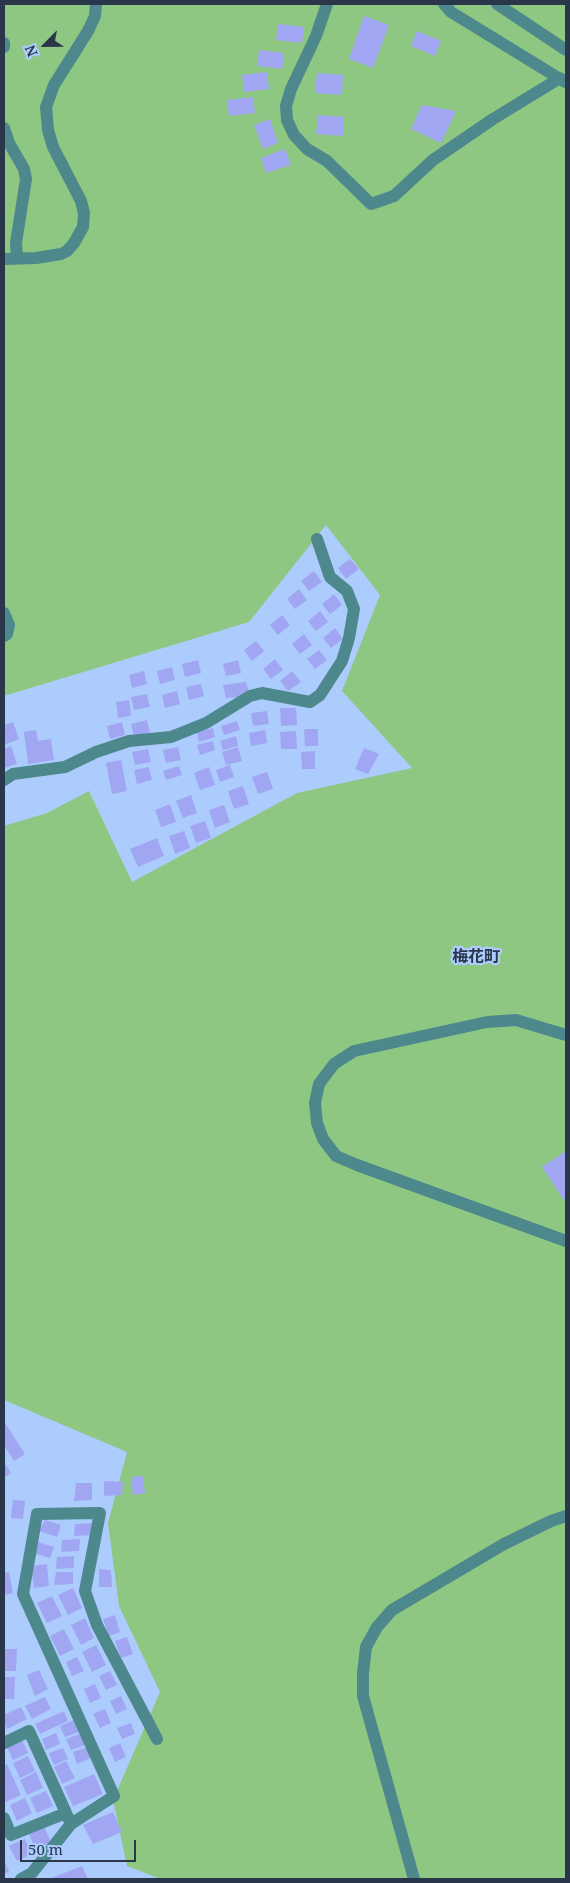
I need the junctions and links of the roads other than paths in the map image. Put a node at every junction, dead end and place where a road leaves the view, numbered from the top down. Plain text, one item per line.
1 (96, 4) edge
2 (326, 4) edge
3 (444, 4) edge
4 (497, 4) edge
5 (4, 42) edge
6 (4, 47) edge
7 (566, 50) edge
8 (563, 80) edge
9 (4, 128) edge
10 (18, 258) junction
11 (4, 259) edge
12 (317, 539) dead end
13 (4, 613) edge
14 (4, 636) edge
15 (4, 780) edge
16 (566, 1035) edge
17 (566, 1241) edge
18 (566, 1516) edge
19 (157, 1739) dead end
20 (4, 1743) edge
21 (4, 1818) edge
22 (68, 1818) junction
23 (20, 1879) edge
24 (414, 1879) edge

1 - 10 street
2 - 8 street
3 - 8 street
4 - 7 street
5 - 6 street
9 - 10 street
10 - 11 street
12 - 15 street
13 - 14 street
16 - 17 street
18 - 24 street
19 - 22 street
20 - 22 street
21 - 22 street
22 - 23 street

